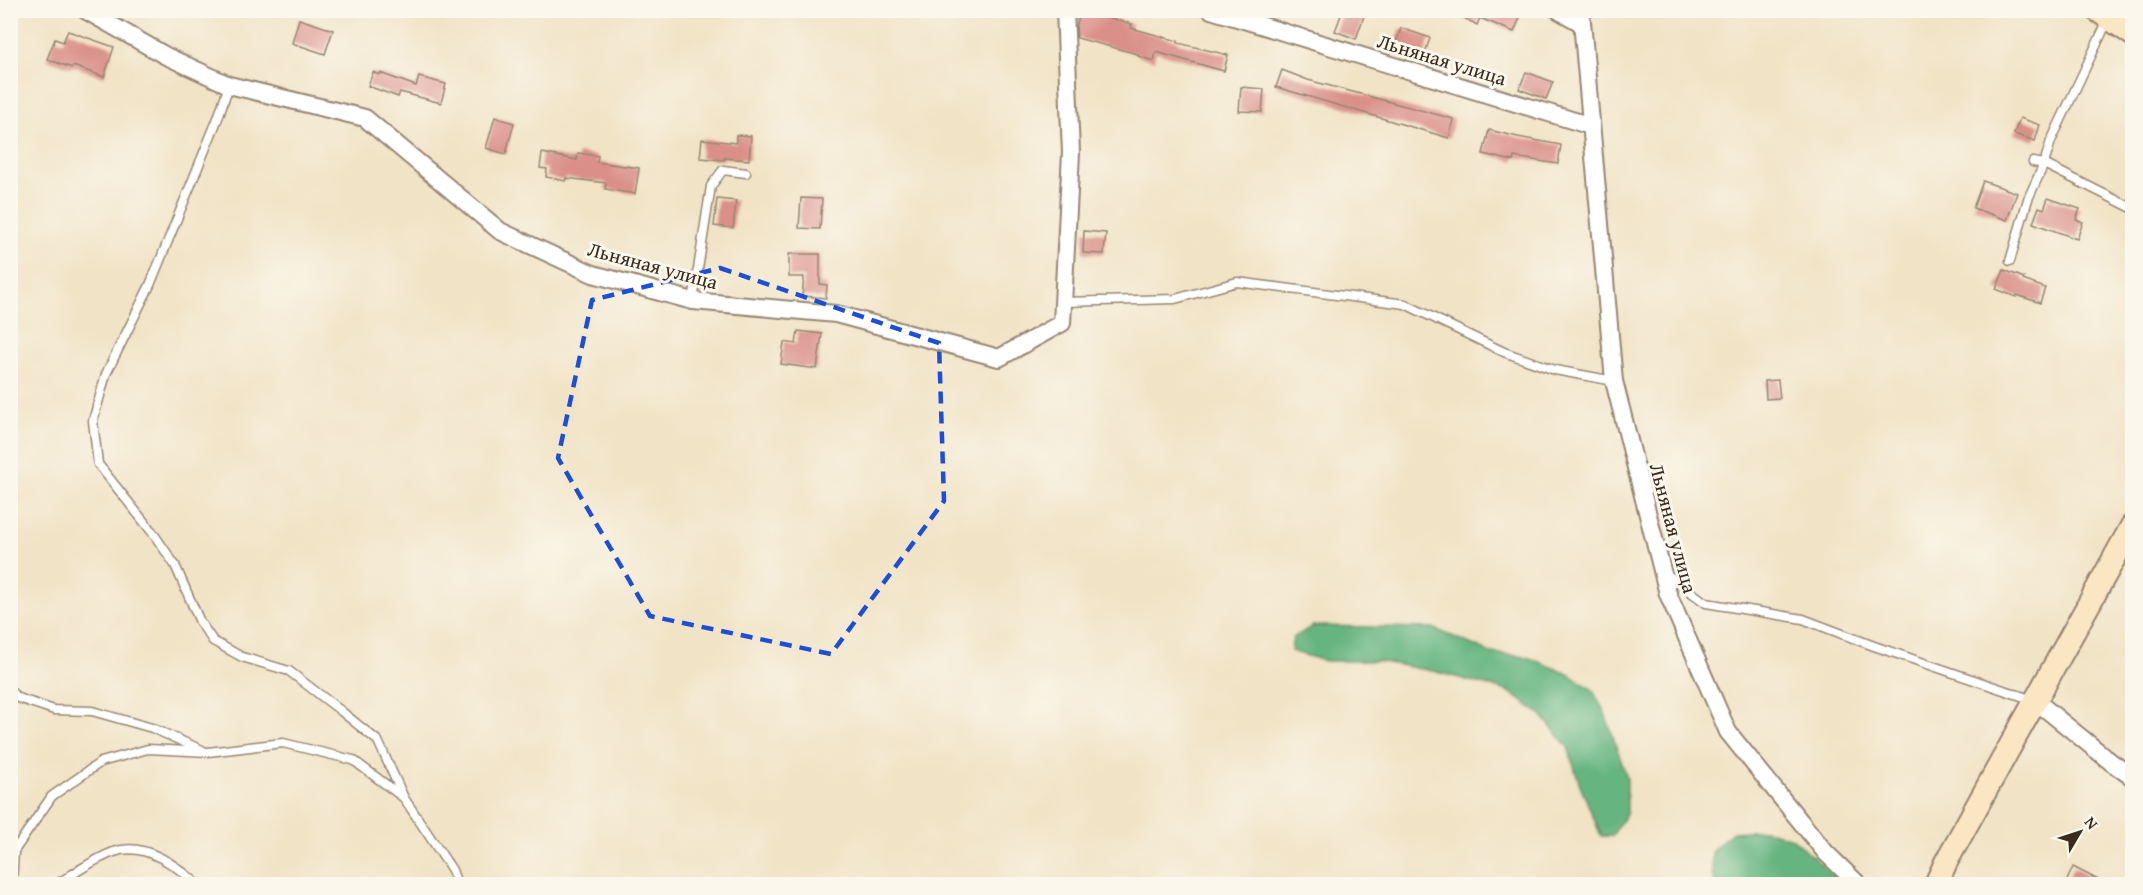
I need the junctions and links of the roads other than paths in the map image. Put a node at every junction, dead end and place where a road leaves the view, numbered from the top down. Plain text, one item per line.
1 (85, 10) edge
2 (1065, 10) edge
3 (1211, 10) edge
4 (1557, 10) edge
5 (2103, 15) edge
6 (1581, 17) edge
7 (2133, 34) edge
8 (229, 86) junction
9 (1591, 126) junction
10 (2033, 162) dead end
11 (2044, 164) junction
12 (746, 173) dead end
13 (2133, 208) edge
14 (2010, 261) dead end
15 (693, 301) junction
16 (1063, 302) junction
17 (1614, 381) junction
18 (2133, 526) edge
19 (1661, 571) junction
20 (10, 690) edge
21 (2036, 701) junction
22 (208, 752) junction
23 (2133, 777) edge
24 (404, 798) junction
25 (12, 885) edge
26 (57, 885) edge
27 (197, 885) edge
28 (457, 885) edge
29 (1858, 885) edge
30 (1936, 885) edge

1 - 8 street, Льняная улица
2 - 16 street, Льняная улица
3 - 9 street, Льняная улица
4 - 6 street, Льняная улица
5 - 7 street
5 - 11 lane
6 - 9 street, Льняная улица
8 - 15 street, Льняная улица
8 - 24 lane
9 - 17 street, Льняная улица
10 - 11 lane
11 - 13 lane
11 - 14 lane
12 - 15 lane
15 - 16 street, Льняная улица
16 - 17 lane
17 - 19 street, Льняная улица
18 - 21 street
19 - 21 lane
19 - 29 street, Льняная улица
20 - 22 lane
21 - 23 street
21 - 30 street
22 - 24 lane
22 - 25 lane
24 - 28 lane
26 - 27 lane

